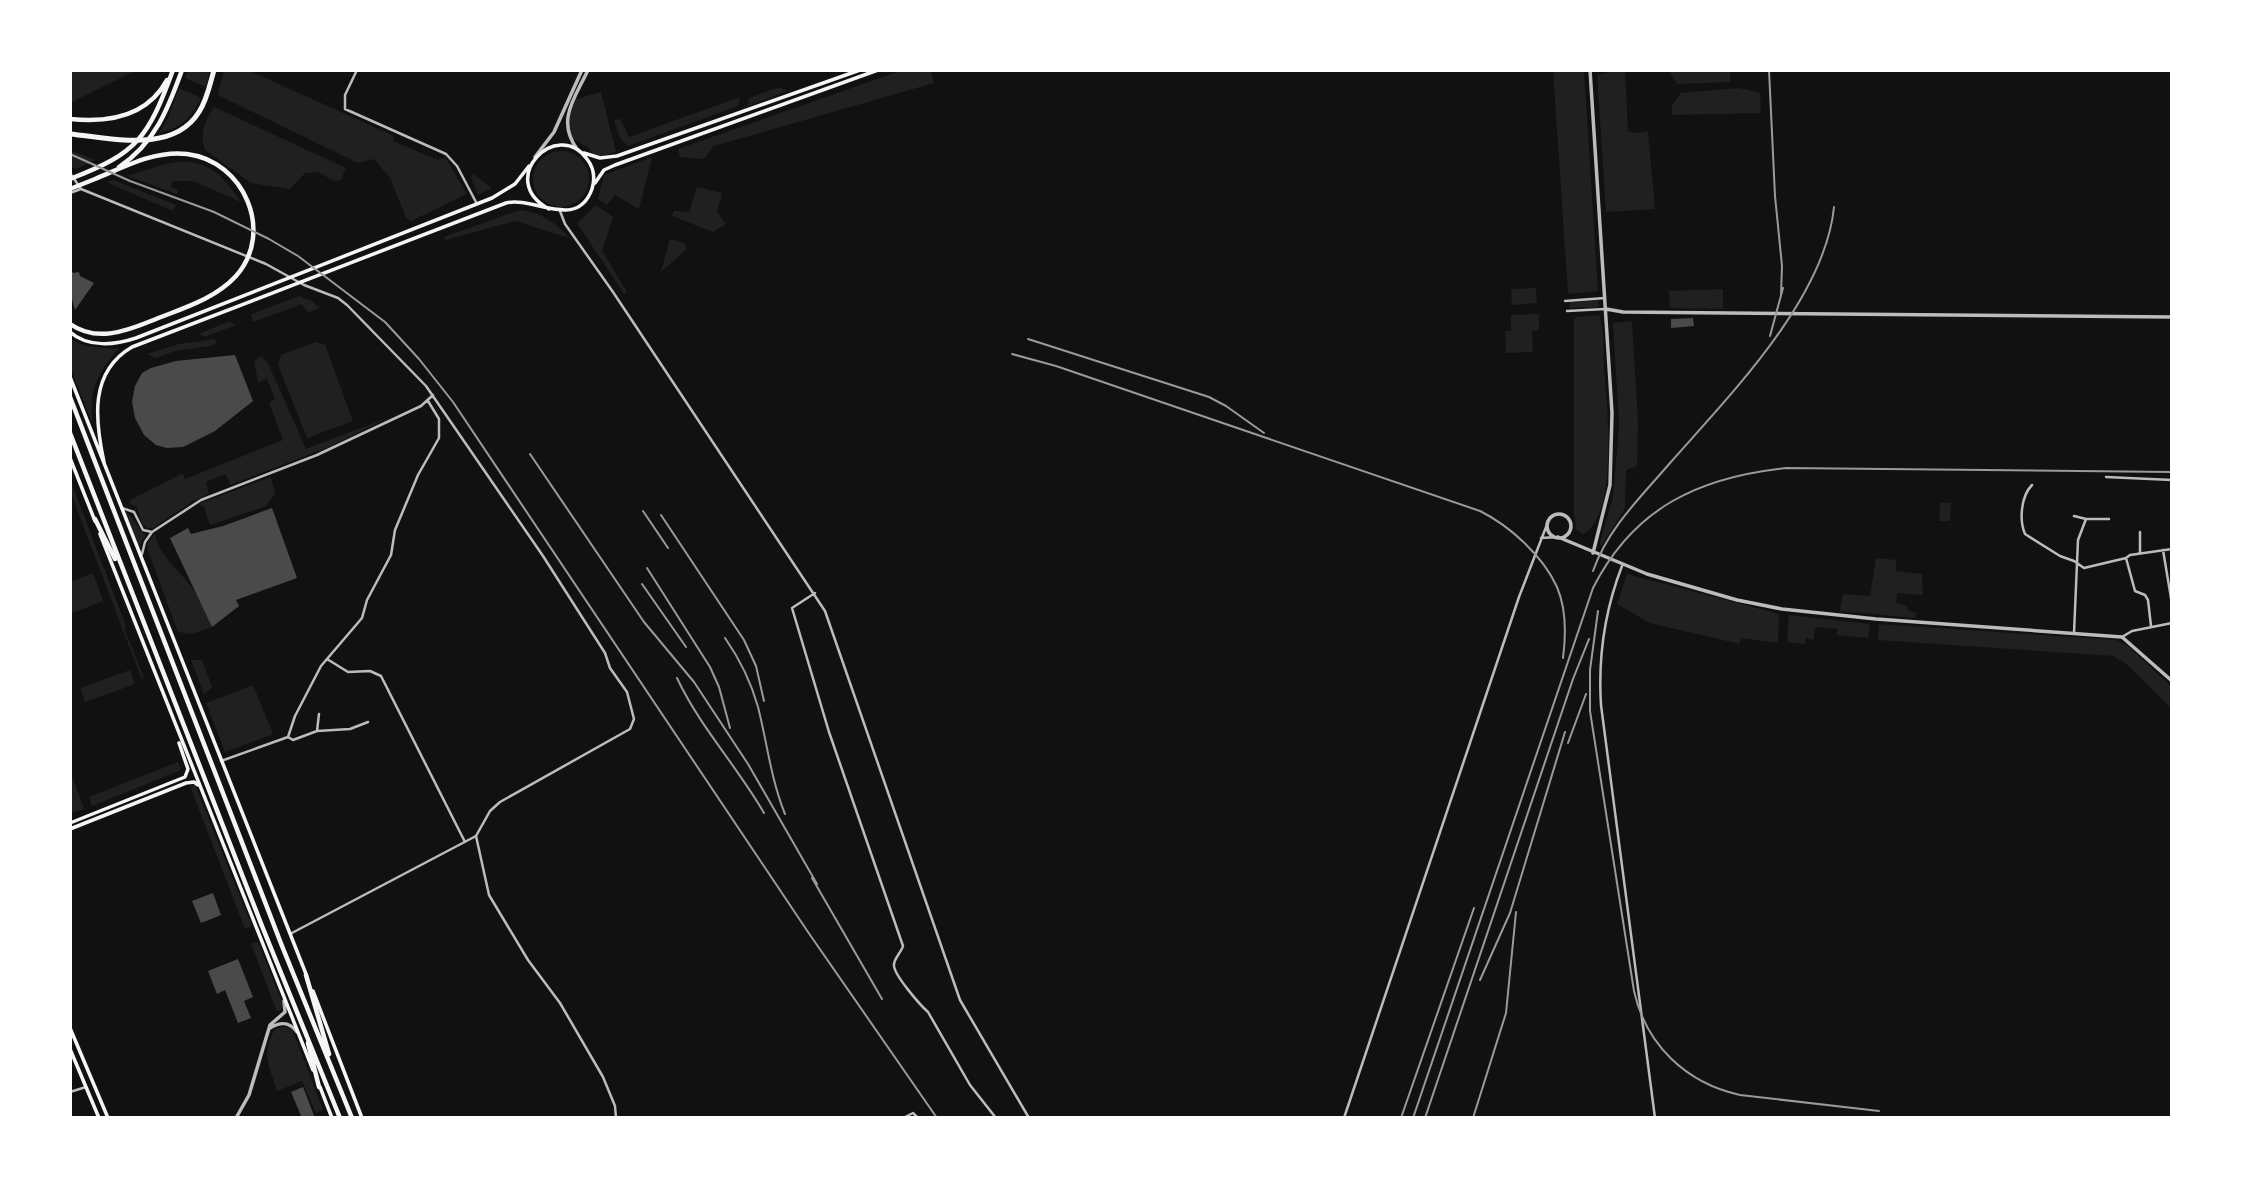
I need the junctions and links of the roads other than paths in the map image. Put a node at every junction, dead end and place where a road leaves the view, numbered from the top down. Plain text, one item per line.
1 (173, 70) edge
2 (182, 70) edge
3 (214, 70) edge
4 (357, 70) edge
5 (582, 70) edge
6 (588, 70) edge
7 (860, 70) edge
8 (878, 70) edge
9 (1590, 70) edge
10 (70, 119) edge
11 (70, 134) edge
12 (579, 150) junction
13 (534, 158) junction
14 (70, 173) edge
15 (95, 178) junction
16 (70, 180) edge
17 (592, 188) junction
18 (81, 189) junction
19 (70, 191) edge
20 (477, 204) junction
21 (549, 209) junction
22 (560, 212) junction
23 (1605, 298) junction
24 (1564, 301) dead end
25 (1606, 309) junction
26 (1567, 311) dead end
27 (2172, 317) edge
28 (70, 324) edge
29 (70, 332) edge
30 (70, 377) edge
31 (433, 395) junction
32 (70, 397) edge
33 (428, 401) junction
34 (70, 433) edge
35 (70, 458) edge
36 (107, 475) junction
37 (2106, 477) dead end
38 (2172, 481) edge
39 (2032, 485) dead end
40 (120, 508) junction
41 (2074, 516) dead end
42 (95, 519) junction
43 (2086, 519) junction
44 (2109, 519) dead end
45 (1548, 522) junction
46 (152, 532) junction
47 (2140, 532) dead end
48 (1558, 537) junction
49 (1541, 538) junction
50 (2172, 548) edge
51 (2163, 550) junction
52 (1592, 553) junction
53 (2140, 553) junction
54 (2126, 558) junction
55 (141, 559) junction
56 (2078, 564) junction
57 (1622, 566) junction
58 (126, 580) junction
59 (815, 593) junction
60 (2172, 604) edge
61 (2172, 624) edge
62 (2151, 626) junction
63 (2074, 633) junction
64 (2122, 637) junction
65 (327, 659) junction
66 (2172, 681) edge
67 (319, 714) dead end
68 (171, 717) junction
69 (368, 722) dead end
70 (317, 731) junction
71 (288, 737) junction
72 (221, 761) junction
73 (203, 794) junction
74 (70, 823) edge
75 (70, 829) edge
76 (476, 836) junction
77 (465, 842) junction
78 (290, 934) junction
79 (306, 975) junction
80 (284, 996) junction
81 (304, 1025) junction
82 (70, 1028) edge
83 (268, 1030) junction
84 (299, 1035) junction
85 (70, 1049) edge
86 (86, 1066) junction
87 (79, 1069) junction
88 (335, 1075) junction
89 (86, 1087) junction
90 (319, 1087) junction
91 (70, 1092) edge
92 (99, 1118) edge
93 (108, 1118) edge
94 (236, 1118) edge
95 (331, 1118) edge
96 (341, 1118) edge
97 (352, 1118) edge
98 (362, 1118) edge
99 (616, 1118) edge
100 (903, 1118) edge
101 (918, 1118) edge
102 (996, 1118) edge
103 (1029, 1118) edge
104 (1344, 1118) edge
105 (1655, 1118) edge

1 - 10 main road
1 - 16 main road
2 - 15 main road
3 - 11 highway
4 - 20 street
5 - 13 street
6 - 12 street
7 - 12 main road
8 - 17 main road
9 - 23 street
12 - 13 main road
12 - 17 main road
13 - 20 main road
13 - 21 main road
14 - 18 street
15 - 19 main road
15 - 28 main road
17 - 22 main road
18 - 19 street
18 - 31 street
20 - 29 main road
21 - 22 main road
21 - 36 main road
22 - 59 street
23 - 24 street
23 - 25 street
25 - 26 street
25 - 27 street
25 - 52 street
30 - 36 main road
31 - 33 street
31 - 76 street
32 - 88 main road
33 - 46 street
33 - 65 street
34 - 58 main road
35 - 42 main road
36 - 40 main road
37 - 38 street
39 - 56 street
40 - 46 street
40 - 55 main road
41 - 43 street
42 - 58 main road
42 - 68 main road
43 - 44 street
43 - 56 street
45 - 48 street
45 - 48 street
45 - 49 street
46 - 55 street
47 - 53 street
48 - 49 street
48 - 52 street
49 - 104 street
50 - 51 street
51 - 53 street
51 - 60 street
52 - 57 street
53 - 54 street
54 - 56 street
54 - 62 street
55 - 72 main road
56 - 63 street
57 - 63 street
57 - 105 street
58 - 81 main road
59 - 102 street
59 - 103 street
61 - 62 street
62 - 64 street
63 - 64 street
64 - 66 street
65 - 71 street
65 - 77 street
67 - 70 street
68 - 73 main road
68 - 74 main road
69 - 70 street
70 - 71 street
71 - 72 street
72 - 78 main road
73 - 75 main road
73 - 80 main road
76 - 77 street
76 - 99 street
77 - 78 street
78 - 79 main road
79 - 88 main road
79 - 98 main road
80 - 83 street
80 - 84 main road
81 - 90 main road
81 - 96 main road
82 - 86 main road
83 - 84 street
83 - 94 street
84 - 90 main road
85 - 87 main road
86 - 87 main road
86 - 93 main road
87 - 89 main road
88 - 97 main road
89 - 91 street
89 - 92 main road
90 - 95 main road
100 - 101 street

